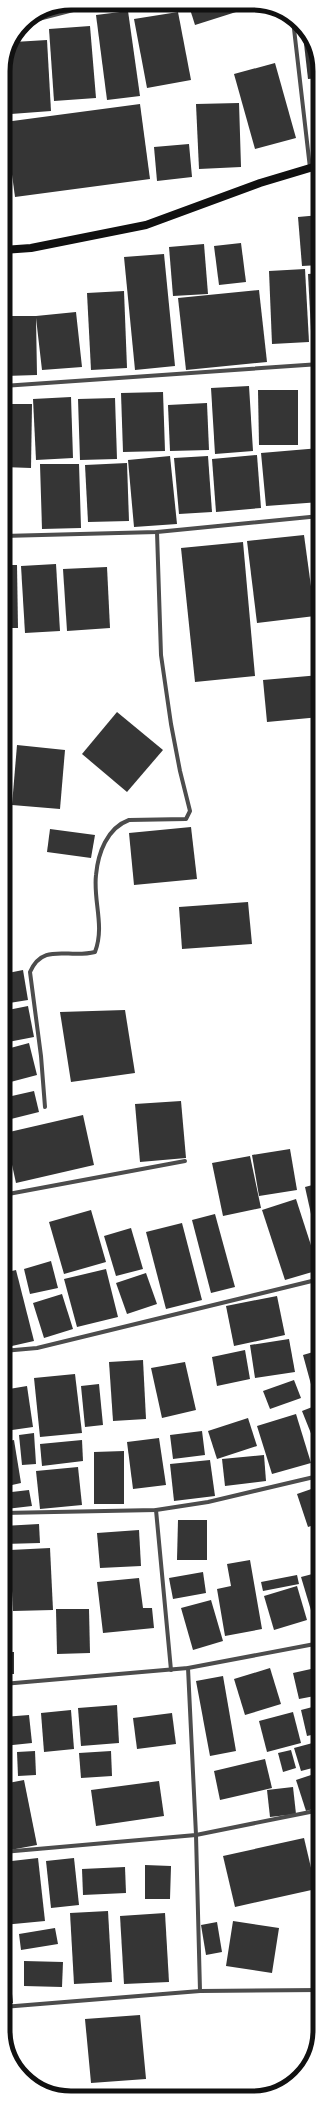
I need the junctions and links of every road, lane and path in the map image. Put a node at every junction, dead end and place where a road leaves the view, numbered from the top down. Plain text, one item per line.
1 (73, 10) edge
2 (40, 19) edge
3 (294, 27) edge
4 (313, 167) edge
5 (310, 168) junction
6 (10, 250) edge
7 (313, 364) edge
8 (10, 386) edge
9 (313, 517) edge
10 (157, 532) junction
11 (10, 536) edge
12 (45, 1107) dead end
13 (185, 1161) dead end
14 (10, 1194) edge
15 (313, 1282) edge
16 (10, 1350) edge
17 (313, 1477) edge
18 (156, 1510) junction
19 (10, 1513) edge
20 (313, 1644) edge
21 (188, 1668) junction
22 (170, 1670) junction
23 (10, 1683) edge
24 (313, 1811) edge
25 (196, 1835) junction
26 (10, 1851) edge
27 (313, 1990) edge
28 (200, 1991) junction
29 (10, 2006) edge

1 - 2 street
3 - 5 street
4 - 5 main road
5 - 6 main road
7 - 8 street
9 - 10 street
10 - 11 street
10 - 12 street
13 - 14 street
15 - 16 street
17 - 18 street
18 - 19 street
18 - 22 street
20 - 21 street
21 - 22 street
21 - 25 street
22 - 23 street
24 - 25 street
25 - 26 street
25 - 28 street
27 - 28 street
28 - 29 street

